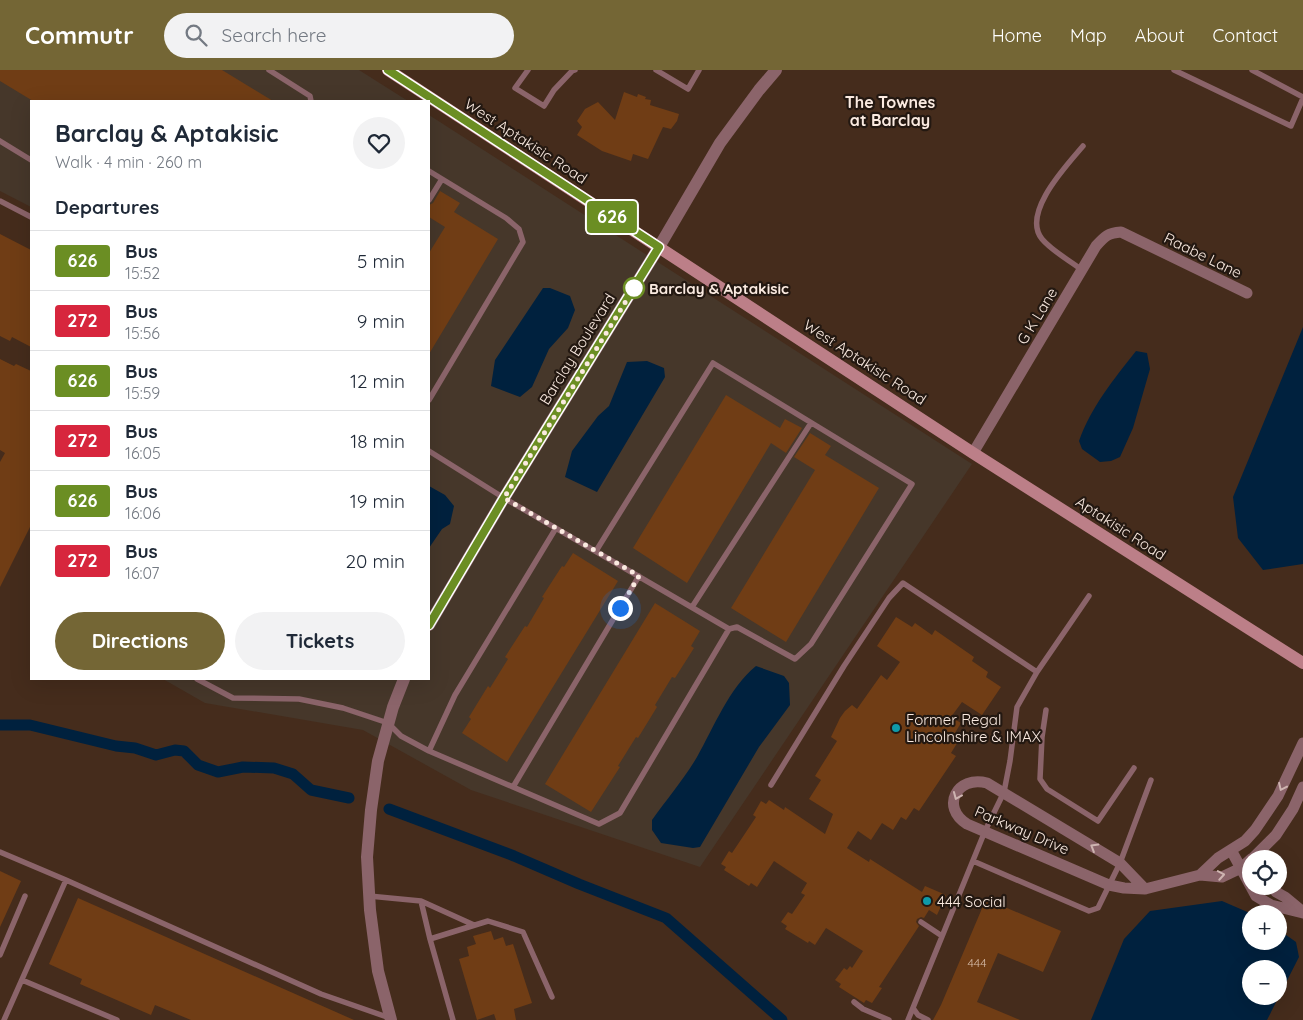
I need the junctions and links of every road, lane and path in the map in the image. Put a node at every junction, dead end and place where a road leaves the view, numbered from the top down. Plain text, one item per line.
1 (269, 70) edge
2 (388, 70) edge
3 (528, 70) edge
4 (575, 70) edge
5 (656, 70) edge
6 (699, 70) edge
7 (776, 70) edge
8 (1174, 70) edge
9 (1252, 70) edge
10 (1303, 98) edge
11 (311, 100) edge
12 (0, 141) edge
13 (1083, 146) dead end
14 (30, 159) edge
15 (430, 173) edge
16 (442, 180) junction
17 (430, 198) edge
18 (0, 202) edge
19 (30, 217) edge
20 (1147, 245) joint
21 (659, 247) junction
22 (1082, 270) junction
23 (1247, 293) dead end
24 (430, 398) edge
25 (922, 418) joint
26 (811, 423) junction
27 (430, 453) edge
28 (973, 453) junction
29 (504, 498) junction
30 (556, 528) junction
31 (596, 551) junction
32 (639, 576) junction
33 (1089, 596) dead end
34 (692, 607) junction
35 (430, 623) edge
36 (729, 628) junction
37 (1303, 664) edge
38 (1037, 672) junction
39 (199, 680) edge
40 (404, 680) edge
41 (1046, 710) dead end
42 (388, 723) junction
43 (1303, 743) edge
44 (429, 751) junction
45 (1134, 768) dead end
46 (1152, 780) dead end
47 (771, 785) dead end
48 (513, 787) junction
49 (1303, 787) edge
50 (1004, 792) junction
51 (986, 831) junction
52 (1245, 841) junction
53 (1231, 850) junction
54 (1249, 850) edge
55 (1261, 850) edge
56 (0, 852) edge
57 (973, 861) junction
58 (1120, 862) junction
59 (1242, 868) joint
60 (1200, 875) junction
61 (66, 880) junction
62 (1110, 885) junction
63 (1144, 888) junction
64 (1256, 895) edge
65 (1281, 895) edge
66 (25, 896) dead end
67 (369, 896) junction
68 (421, 901) junction
69 (1303, 912) edge
70 (921, 922) dead end
71 (474, 925) junction
72 (942, 936) junction
73 (430, 940) junction
74 (0, 955) edge
75 (22, 980) junction
76 (552, 997) dead end
77 (854, 1002) dead end
78 (912, 1008) junction
79 (390, 1019) edge
80 (4, 1020) edge
81 (117, 1020) edge
82 (453, 1020) edge
83 (889, 1020) edge
84 (908, 1020) edge
85 (928, 1020) edge

1 - 11 lane
2 - 21 main road, West Aptakisic Road
3 - 4 lane
5 - 6 lane
7 - 21 street, Barclay Boulevard
8 - 10 lane
9 - 10 lane
12 - 14 lane
13 - 22 lane
15 - 16 lane
16 - 17 lane
16 - 24 lane
18 - 19 lane
20 - 22 street, G K Lane
20 - 23 street, Raabe Lane
21 - 25 main road, West Aptakisic Road
21 - 29 street, Barclay Boulevard
22 - 28 street, G K Lane
25 - 28 main road, Aptakisic Road
26 - 31 lane
26 - 34 lane
26 - 36 lane
27 - 29 lane
28 - 37 main road, Aptakisic Road
29 - 30 lane
29 - 35 street, Barclay Boulevard
30 - 31 lane
30 - 44 lane
31 - 32 lane
32 - 34 lane
32 - 48 lane
33 - 38 lane
34 - 36 lane
36 - 48 lane
38 - 47 lane
38 - 50 lane
39 - 42 lane
40 - 42 street
41 - 45 lane
42 - 44 lane
42 - 67 street
43 -> 52 street
44 - 48 lane
46 - 58 lane
49 - 55 street, Parkway Drive
50 - 51 lane
50 -> 51 street, Parkway Drive
58 -> 50 street, Parkway Drive
51 - 57 lane
51 - 62 street, Parkway Drive
52 - 53 street
52 - 54 street
53 - 59 street
53 - 60 street
56 - 61 lane
57 - 62 lane
57 - 72 lane
58 - 62 lane
58 - 63 street, Parkway Drive
60 -> 59 street, Parkway Drive
60 - 63 street, Parkway Drive
61 - 75 lane
61 - 79 lane
62 - 63 street, Parkway Drive
64 - 69 street
65 - 69 street
66 - 74 lane
67 - 68 lane
67 - 79 street
68 - 71 lane
68 - 73 lane
70 - 72 lane
71 - 73 lane
71 - 76 lane
72 - 78 lane
73 - 82 lane
75 - 80 lane
75 - 81 lane
77 - 83 lane
78 - 84 lane
78 - 85 lane

